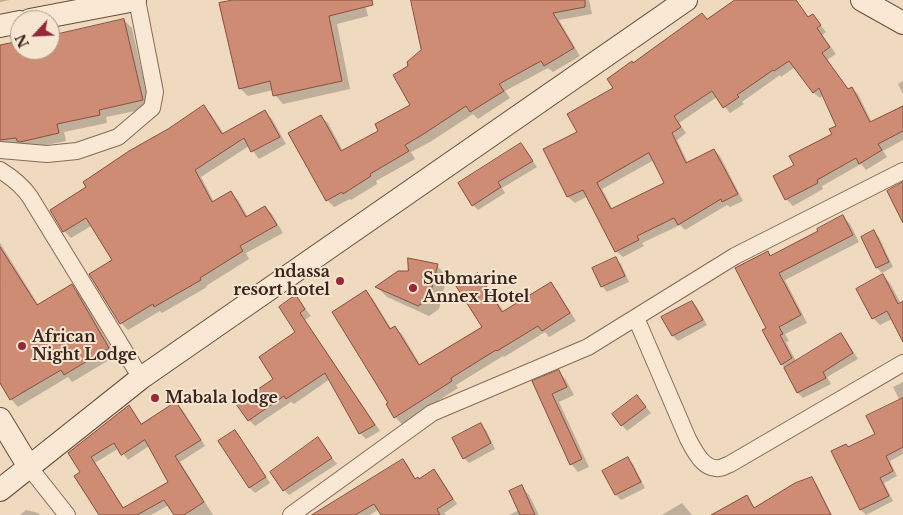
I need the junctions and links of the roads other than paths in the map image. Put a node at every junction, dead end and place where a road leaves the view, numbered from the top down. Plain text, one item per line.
1 (136, 0) edge
2 (686, 0) edge
3 (862, 0) edge
4 (60, 14) edge
5 (903, 23) edge
6 (0, 150) edge
7 (0, 170) edge
8 (903, 171) edge
9 (636, 318) junction
10 (903, 363) edge
11 (141, 378) junction
12 (0, 419) edge
13 (29, 467) junction
14 (0, 490) edge
15 (67, 515) edge
16 (291, 515) edge

1 - 4 street
1 - 6 street
2 - 11 street
3 - 5 street
7 - 11 street
8 - 9 street
9 - 10 street
9 - 16 street
11 - 13 street
12 - 13 street
13 - 14 street
13 - 15 street

